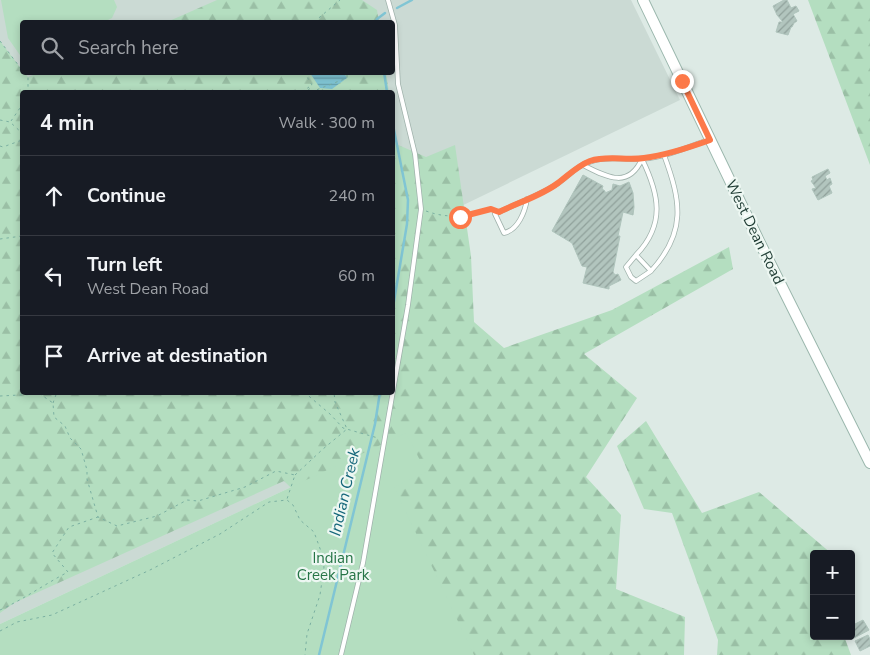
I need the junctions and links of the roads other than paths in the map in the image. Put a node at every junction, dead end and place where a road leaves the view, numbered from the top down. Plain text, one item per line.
1 (388, 0) edge
2 (643, 0) edge
3 (394, 20) edge
4 (395, 25) edge
5 (710, 140) junction
6 (664, 155) junction
7 (642, 159) junction
8 (583, 165) junction
9 (527, 199) junction
10 (636, 255) junction
11 (651, 271) junction
12 (395, 380) edge
13 (392, 395) edge
14 (870, 463) edge
15 (341, 655) edge

1 - 3 lane
2 - 5 street, West Dean Road
4 - 12 lane
5 - 6 lane
5 - 14 street, West Dean Road
6 - 7 lane
6 - 11 lane
7 - 8 lane
7 - 8 lane
7 - 10 lane
8 - 9 lane
9 - 9 lane
10 - 11 lane
10 - 11 lane
13 - 15 lane

